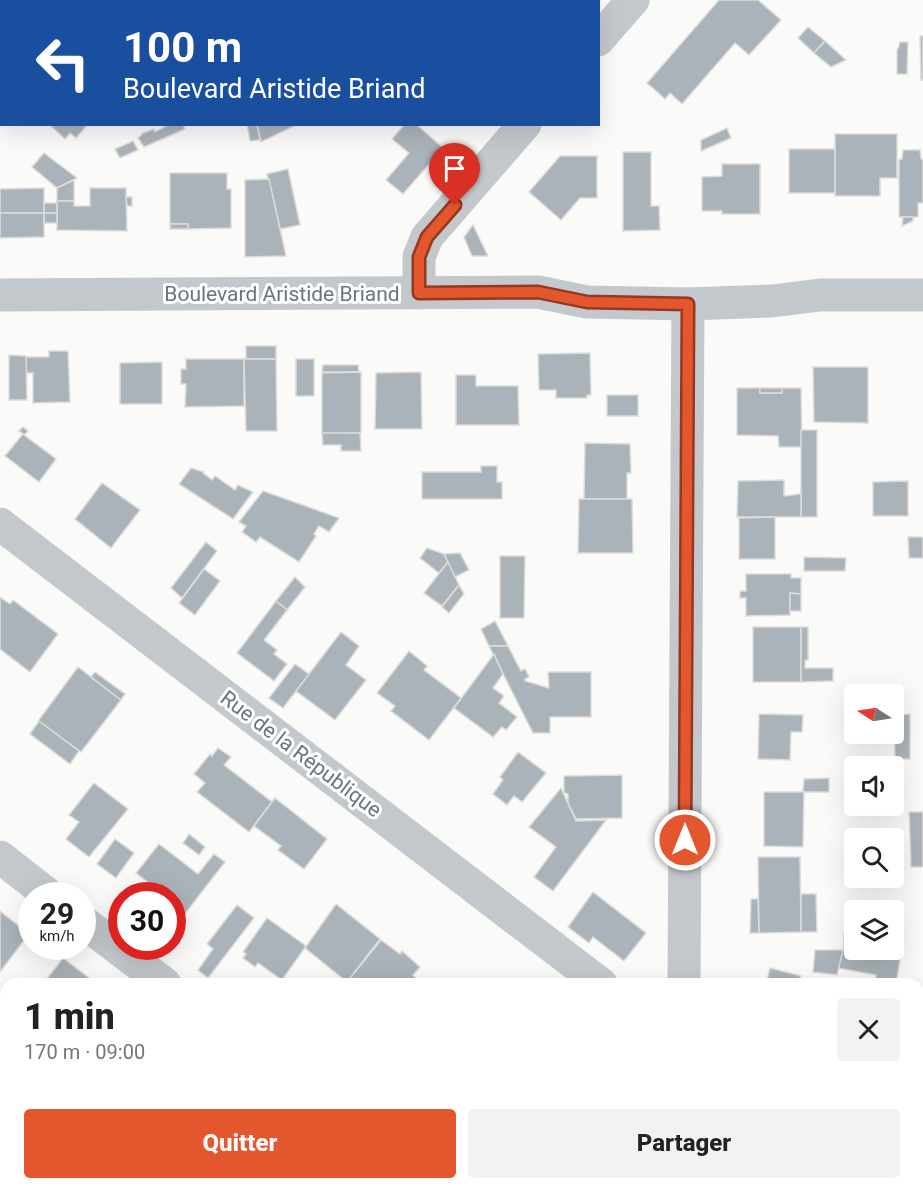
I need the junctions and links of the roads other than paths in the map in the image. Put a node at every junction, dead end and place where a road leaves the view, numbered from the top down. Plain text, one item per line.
1 (633, 0) edge
2 (600, 38) edge
3 (523, 126) edge
4 (419, 293) junction
5 (0, 295) edge
6 (923, 295) edge
7 (688, 304) junction
8 (0, 524) edge
9 (0, 857) edge
10 (32, 882) edge
11 (96, 932) edge
12 (157, 978) edge
13 (593, 978) edge
14 (684, 978) edge

1 - 2 street
3 - 4 street
4 - 5 street, Boulevard Aristide Briand
4 - 7 street, Boulevard Aristide Briand
6 - 7 street, Boulevard Aristide Briand
7 - 14 street
8 - 13 street, Rue de la République
9 - 10 street
11 - 12 street

